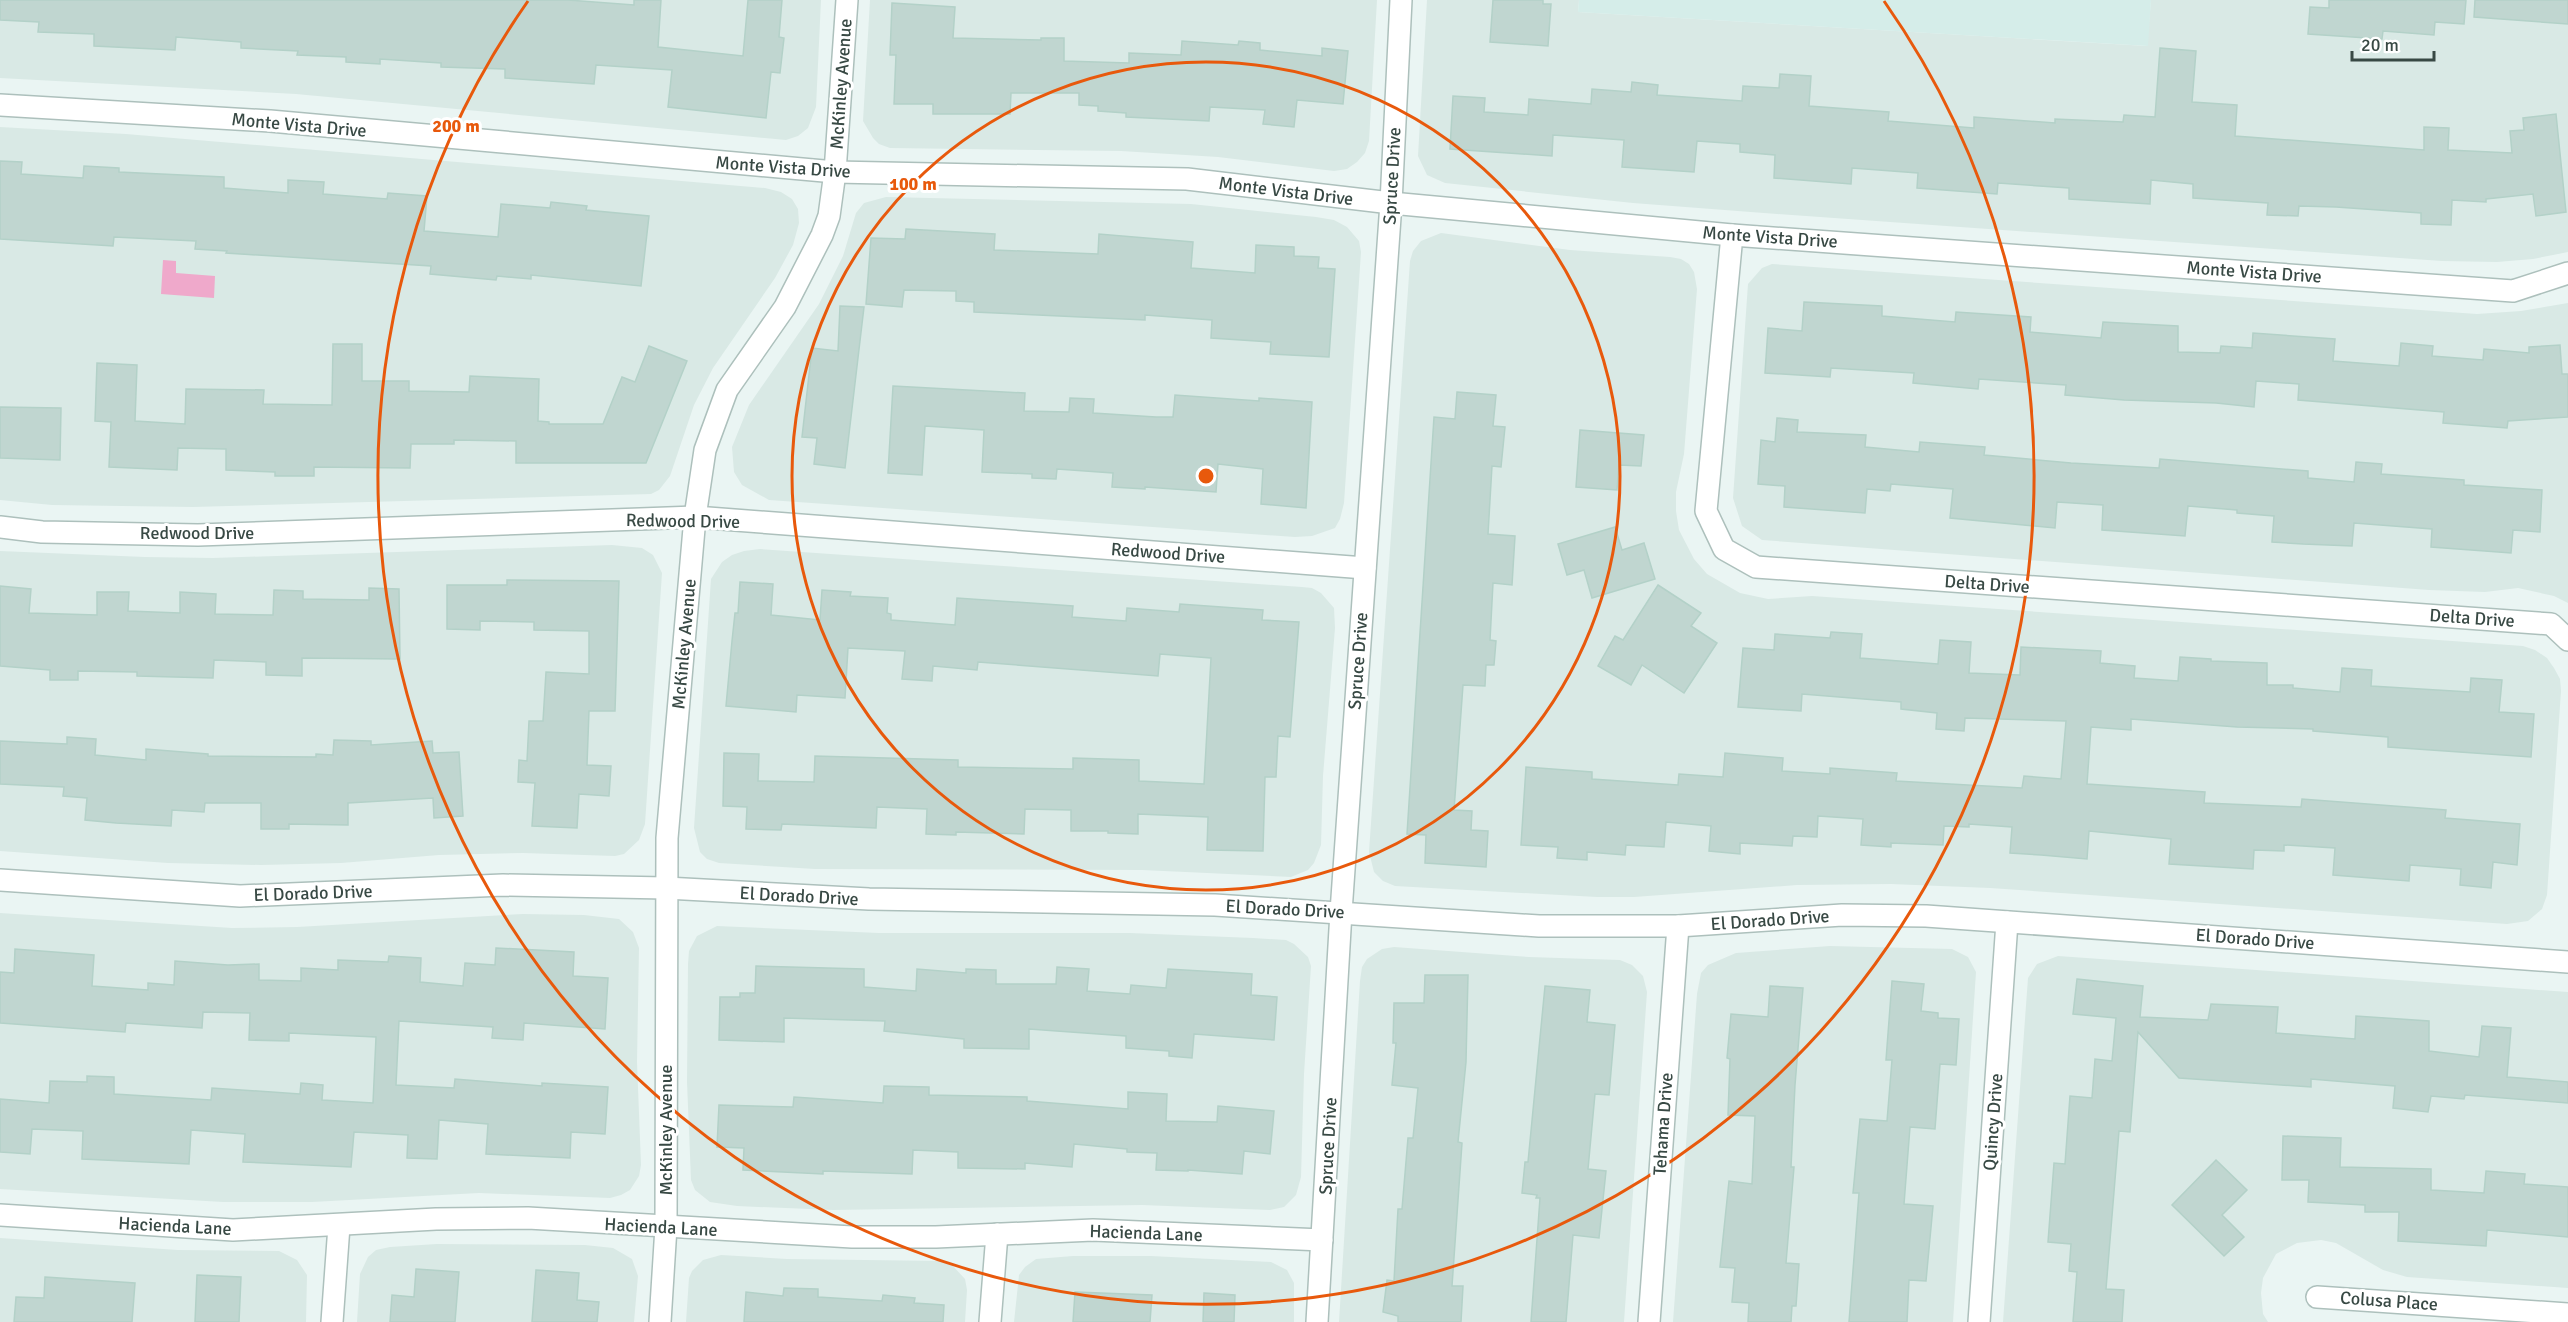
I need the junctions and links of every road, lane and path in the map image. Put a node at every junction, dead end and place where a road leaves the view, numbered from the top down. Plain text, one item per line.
1 (847, 0) edge
2 (1401, 0) edge
3 (0, 105) edge
4 (835, 172) junction
5 (1392, 203) junction
6 (1732, 235) junction
7 (2568, 273) edge
8 (695, 517) junction
9 (0, 527) edge
10 (1365, 568) junction
11 (2568, 640) edge
12 (0, 880) edge
13 (666, 888) junction
14 (1341, 912) junction
15 (2007, 922) junction
16 (1678, 926) junction
17 (2568, 962) edge
18 (0, 1215) edge
19 (339, 1226) junction
20 (666, 1227) junction
21 (997, 1234) junction
22 (1322, 1240) junction
23 (2317, 1296) dead end
24 (2568, 1314) edge
25 (332, 1322) edge
26 (660, 1322) edge
27 (990, 1322) edge
28 (1317, 1322) edge
29 (1649, 1322) edge
30 (1979, 1322) edge

1 - 4 street, McKinley Avenue
2 - 5 street, Spruce Drive
3 - 4 street, Monte Vista Drive
4 - 5 street, Monte Vista Drive
4 - 8 street, McKinley Avenue
5 - 6 street, Monte Vista Drive
5 - 10 street, Spruce Drive
6 - 7 street, Monte Vista Drive
6 - 11 street, Delta Drive
8 - 9 street, Redwood Drive
8 - 10 street, Redwood Drive
8 - 13 street, McKinley Avenue
10 - 14 street, Spruce Drive
12 - 13 street, El Dorado Drive
13 - 14 street, El Dorado Drive
13 - 20 street, McKinley Avenue
14 - 16 street, El Dorado Drive
14 - 22 street, Spruce Drive
15 - 16 street, El Dorado Drive
15 - 17 street, El Dorado Drive
15 - 30 street, Quincy Drive
16 - 29 street, Tehama Drive
18 - 19 street, Hacienda Lane
19 - 20 street, Hacienda Lane
19 - 25 street
20 - 21 street, Hacienda Lane
20 - 26 street, McKinley Avenue
21 - 22 street, Hacienda Lane
21 - 27 street
22 - 28 street, Spruce Drive
23 - 24 street, Colusa Place

